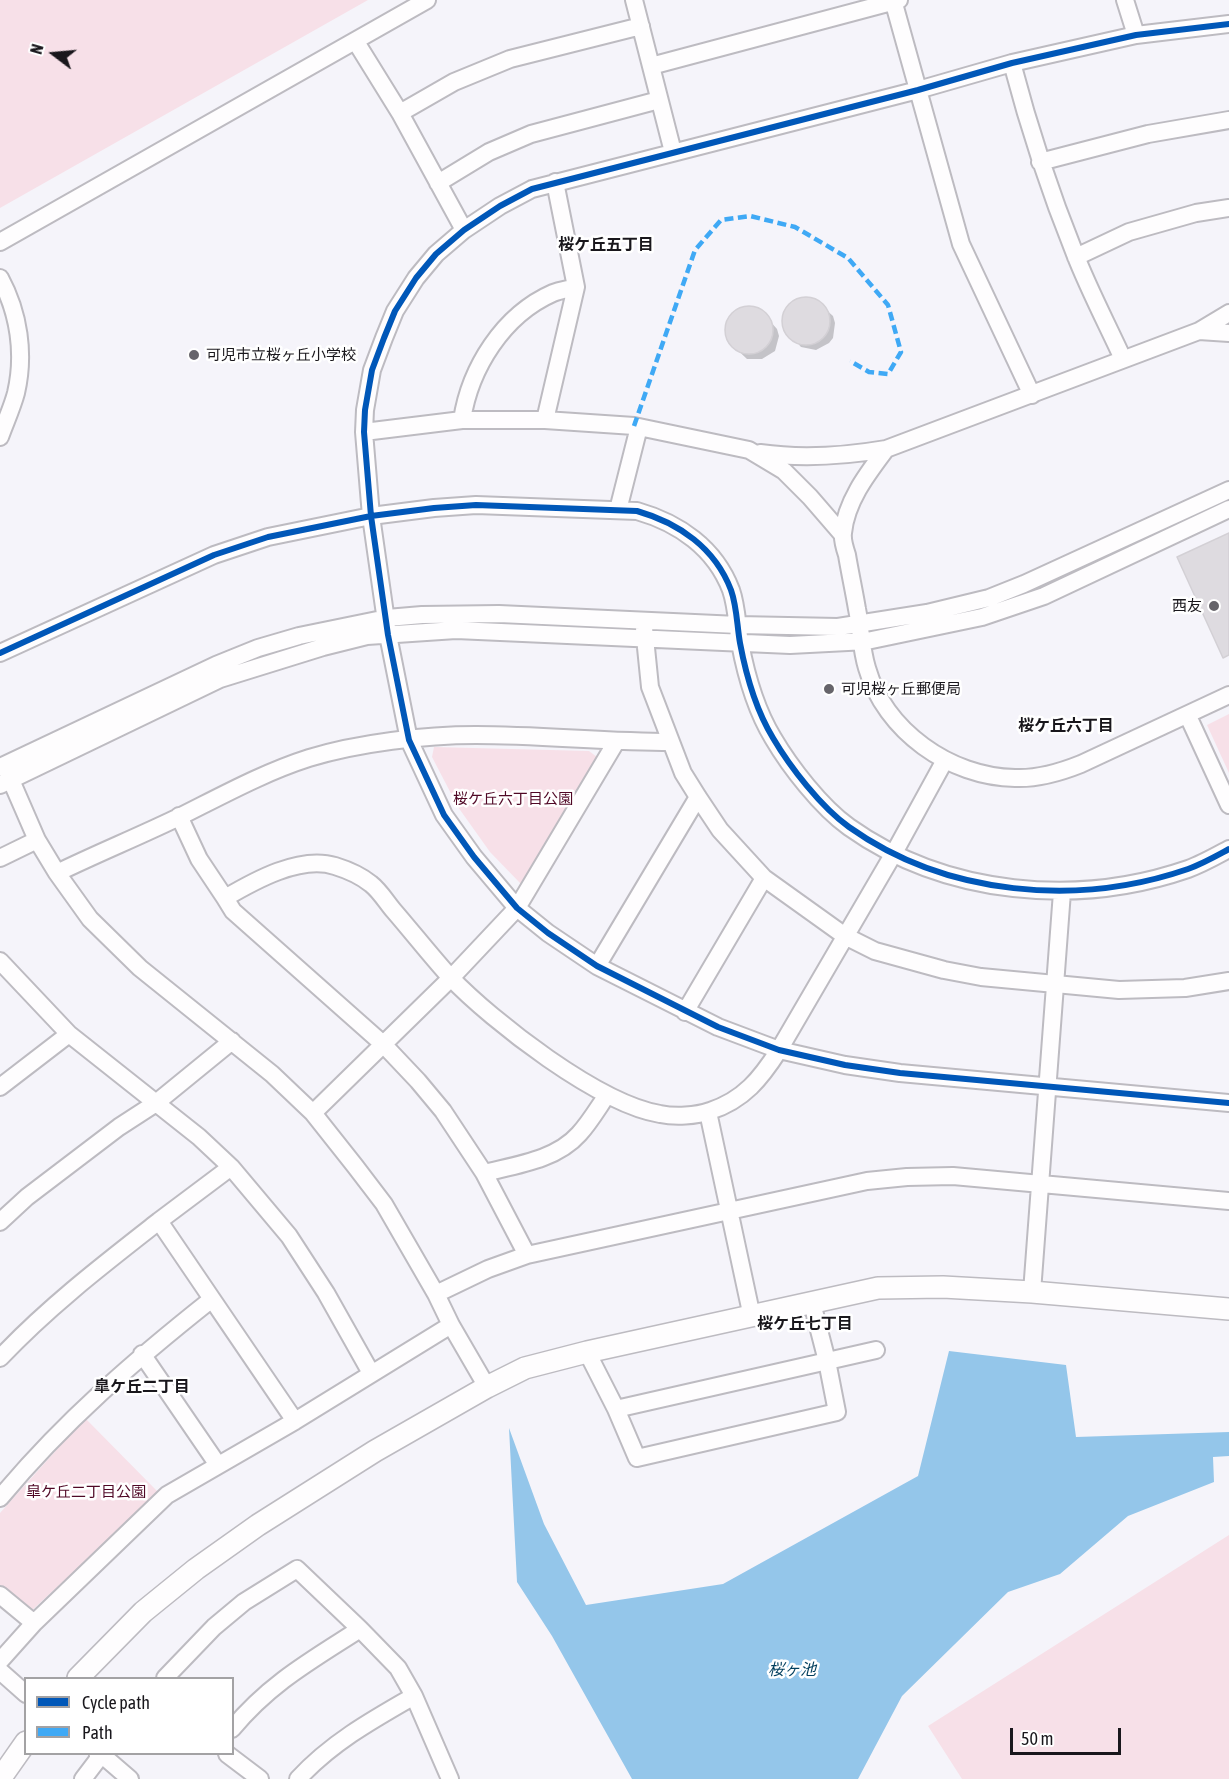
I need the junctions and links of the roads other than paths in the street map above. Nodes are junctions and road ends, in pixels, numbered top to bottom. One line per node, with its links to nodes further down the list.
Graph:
1 (427, 0): 8 (street)
2 (634, 0): 6 (street)
3 (895, 0): 10 (street); 11 (street)
4 (1125, 0): 7 (street)
5 (1229, 24): 7 (street)
6 (641, 26): 10 (street); 13 (street)
7 (1136, 35): 9 (street)
8 (356, 42): 13 (street); 21 (street)
9 (1012, 63): 11 (street); 16 (street)
10 (651, 66): 12 (street)
11 (918, 90): 15 (street); 29 (street)
12 (659, 100): 15 (street); 18 (street)
13 (400, 113): 18 (street)
14 (1229, 120): 16 (street)
15 (673, 152): 17 (street)
16 (1040, 162): 22 (street)
17 (555, 182): 20 (street); 24 (street)
18 (438, 183): 20 (street)
19 (1229, 208): 22 (street)
20 (464, 230): 33 (street)
21 (0, 242)
22 (1076, 257): 28 (street)
23 (0, 278): 34 (street)
24 (576, 287): 30 (street); 31 (street)
25 (1229, 313): 26 (street)
26 (1199, 331): 27 (street); 28 (street)
27 (1229, 333)
28 (1123, 359): 29 (street)
29 (1032, 395): 35 (street)
30 (462, 420): 31 (street); 33 (street)
31 (545, 420): 32 (street)
32 (639, 427): 36 (street); 39 (street)
33 (364, 432): 40 (street)
34 (0, 438)
35 (886, 449): 36 (street); 41 (street)
36 (750, 451): 41 (street)
37 (1229, 490): 43 (street)
38 (1229, 509): 47 (street)
39 (618, 510): 40 (street); 44 (street)
40 (371, 516): 45 (street); 49 (street)
41 (842, 534): 43 (street)
42 (644, 621): 44 (street); 45 (street); 46 (street)
43 (860, 623): 44 (street); 47 (street)
44 (738, 625): 48 (street)
45 (387, 627): 46 (street); 52 (street); 56 (street)
46 (645, 639): 48 (street); 54 (street)
47 (862, 641): 48 (street); 55 (street)
48 (740, 643): 62 (street)
49 (0, 653)
50 (1229, 695): 51 (street)
51 (1188, 716): 55 (street); 58 (street)
52 (409, 740): 53 (street); 59 (street); 68 (street)
53 (616, 742): 54 (street); 68 (street)
54 (671, 742): 57 (street)
55 (945, 760): 62 (street)
56 (3, 771): 60 (street)
57 (698, 797): 65 (street); 71 (street)
58 (1229, 805)
59 (179, 816): 64 (street); 67 (street)
60 (37, 840): 63 (street); 64 (street)
61 (1229, 849): 66 (street)
62 (894, 854): 66 (street); 69 (street)
63 (0, 858)
64 (57, 873): 77 (street)
65 (764, 878): 69 (street); 75 (street)
66 (1062, 892): 74 (street)
67 (225, 898): 72 (street); 78 (street)
68 (517, 908): 71 (street); 72 (street)
69 (845, 936): 74 (street); 79 (street)
70 (0, 962): 76 (street)
71 (597, 966): 75 (street)
72 (451, 978): 78 (street); 82 (street)
73 (1229, 981): 74 (street)
74 (1056, 984): 80 (street)
75 (685, 1012): 79 (street)
76 (69, 1034): 81 (street); 84 (street)
77 (232, 1041): 84 (street); 86 (street)
78 (383, 1044): 86 (street); 88 (street)
79 (780, 1050): 80 (street); 85 (street)
80 (1048, 1086): 83 (street); 89 (street)
81 (0, 1087)
82 (607, 1095): 85 (street); 88 (street)
83 (1229, 1102)
84 (156, 1103): 87 (street); 93 (street)
85 (708, 1112): 91 (street)
86 (313, 1113): 96 (street)
87 (231, 1167): 92 (street); 107 (street)
88 (484, 1173): 94 (street)
89 (1041, 1184): 90 (street); 91 (street); 95 (street)
90 (1229, 1201)
91 (729, 1211): 94 (street); 100 (street)
92 (159, 1221): 97 (street); 105 (street)
93 (0, 1222)
94 (527, 1255): 96 (street)
95 (1032, 1292): 98 (street); 99 (street)
96 (436, 1294): 101 (street)
97 (212, 1299): 104 (street); 110 (street)
98 (812, 1303): 100 (street); 106 (street)
99 (1229, 1309)
100 (752, 1317): 103 (street)
101 (451, 1325): 107 (street); 108 (street)
102 (876, 1350): 106 (street)
103 (587, 1352): 108 (street); 109 (street)
104 (142, 1354): 111 (street); 112 (street)
105 (0, 1358)
106 (827, 1361): 109 (street); 109 (street)
107 (371, 1373): 110 (street)
108 (487, 1387): 118 (street)
109 (616, 1409)
110 (295, 1420): 111 (street)
111 (218, 1466): 114 (street)
112 (0, 1498)
113 (0, 1595): 114 (street)
114 (34, 1623): 116 (street)
115 (360, 1629): 119 (street); 121 (street); 122 (street)
116 (0, 1661)
117 (0, 1671): 120 (street)
118 (79, 1677)
119 (166, 1677)
120 (24, 1692)
121 (414, 1696): 127 (street); 132 (street)
122 (234, 1727)
123 (24, 1745): 128 (street)
124 (100, 1755): 129 (street)
125 (102, 1755): 130 (street)
126 (228, 1755): 131 (street)
127 (448, 1778)
128 (0, 1779)
129 (83, 1779)
130 (130, 1779)
131 (260, 1779)
132 (298, 1779)

